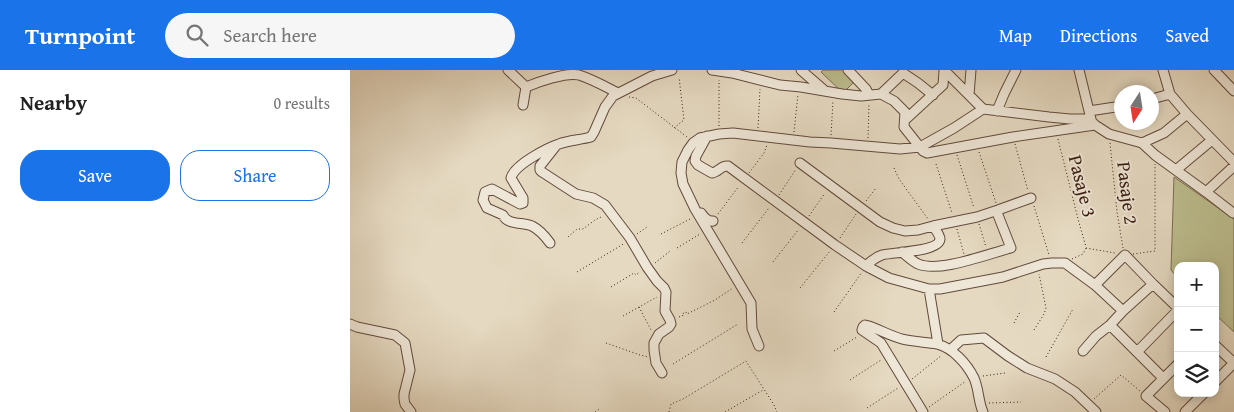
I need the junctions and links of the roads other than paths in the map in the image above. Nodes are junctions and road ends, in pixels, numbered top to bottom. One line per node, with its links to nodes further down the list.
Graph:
1 (508, 70): 13 (street)
2 (672, 70): 16 (street)
3 (801, 70): 15 (street)
4 (944, 70): 20 (street); 21 (street)
5 (971, 70): 21 (street)
6 (1016, 70): 26 (street)
7 (1078, 70): 28 (street)
8 (1163, 70): 18 (street)
9 (1214, 70): 14 (street)
10 (851, 71): 19 (street)
11 (716, 72): 15 (street)
12 (588, 74): 13 (street); 16 (street)
13 (526, 87): 23 (street)
14 (1234, 91)
15 (829, 92): 19 (street)
16 (618, 93): 33 (street)
17 (881, 94): 19 (street); 20 (street); 29 (street)
18 (1170, 94): 22 (street); 27 (street)
19 (869, 95)
20 (933, 95): 29 (street)
21 (969, 95): 24 (street)
22 (1159, 97)
23 (523, 105)
24 (983, 109): 26 (street); 34 (street)
25 (1114, 109): 28 (street)
26 (997, 111): 28 (street)
27 (1187, 114): 31 (street); 32 (street)
28 (1091, 119): 32 (street); 34 (street)
29 (905, 120): 34 (street)
30 (707, 136): 34 (street); 41 (street); 48 (street)
31 (1212, 140): 35 (street); 38 (street)
32 (1142, 143): 38 (street)
33 (556, 145): 46 (street); 65 (street)
34 (920, 147)
35 (1234, 162)
36 (800, 163): 45 (street)
37 (1234, 166): 39 (street)
38 (1176, 170): 39 (street)
39 (1206, 192): 43 (street)
40 (1031, 198): 42 (street)
41 (697, 212): 44 (street); 58 (street)
42 (998, 212): 45 (street); 47 (street)
43 (1233, 213)
44 (713, 221)
45 (933, 226): 47 (street)
46 (550, 243)
47 (902, 252): 48 (street)
48 (866, 266): 51 (street)
49 (1153, 284): 50 (street); 52 (street); 53 (street)
50 (1095, 285): 51 (street); 53 (street)
51 (929, 289): 57 (street)
52 (1176, 307)
53 (1123, 311): 56 (street)
54 (1174, 313): 62 (street)
55 (350, 324): 70 (street)
56 (1110, 325): 61 (street); 62 (street)
57 (938, 344): 60 (street); 71 (street)
58 (759, 346)
59 (1219, 349): 63 (street)
60 (950, 350): 69 (street); 72 (street)
61 (1083, 351)
62 (1138, 351): 66 (street)
63 (1234, 363): 67 (street)
64 (1174, 368): 66 (street)
65 (662, 373)
66 (1163, 378): 73 (street)
67 (1219, 378)
68 (1200, 397): 74 (street)
69 (985, 408)
70 (411, 412)
71 (923, 412)
72 (1096, 412)
73 (1164, 412)
74 (1185, 412)

